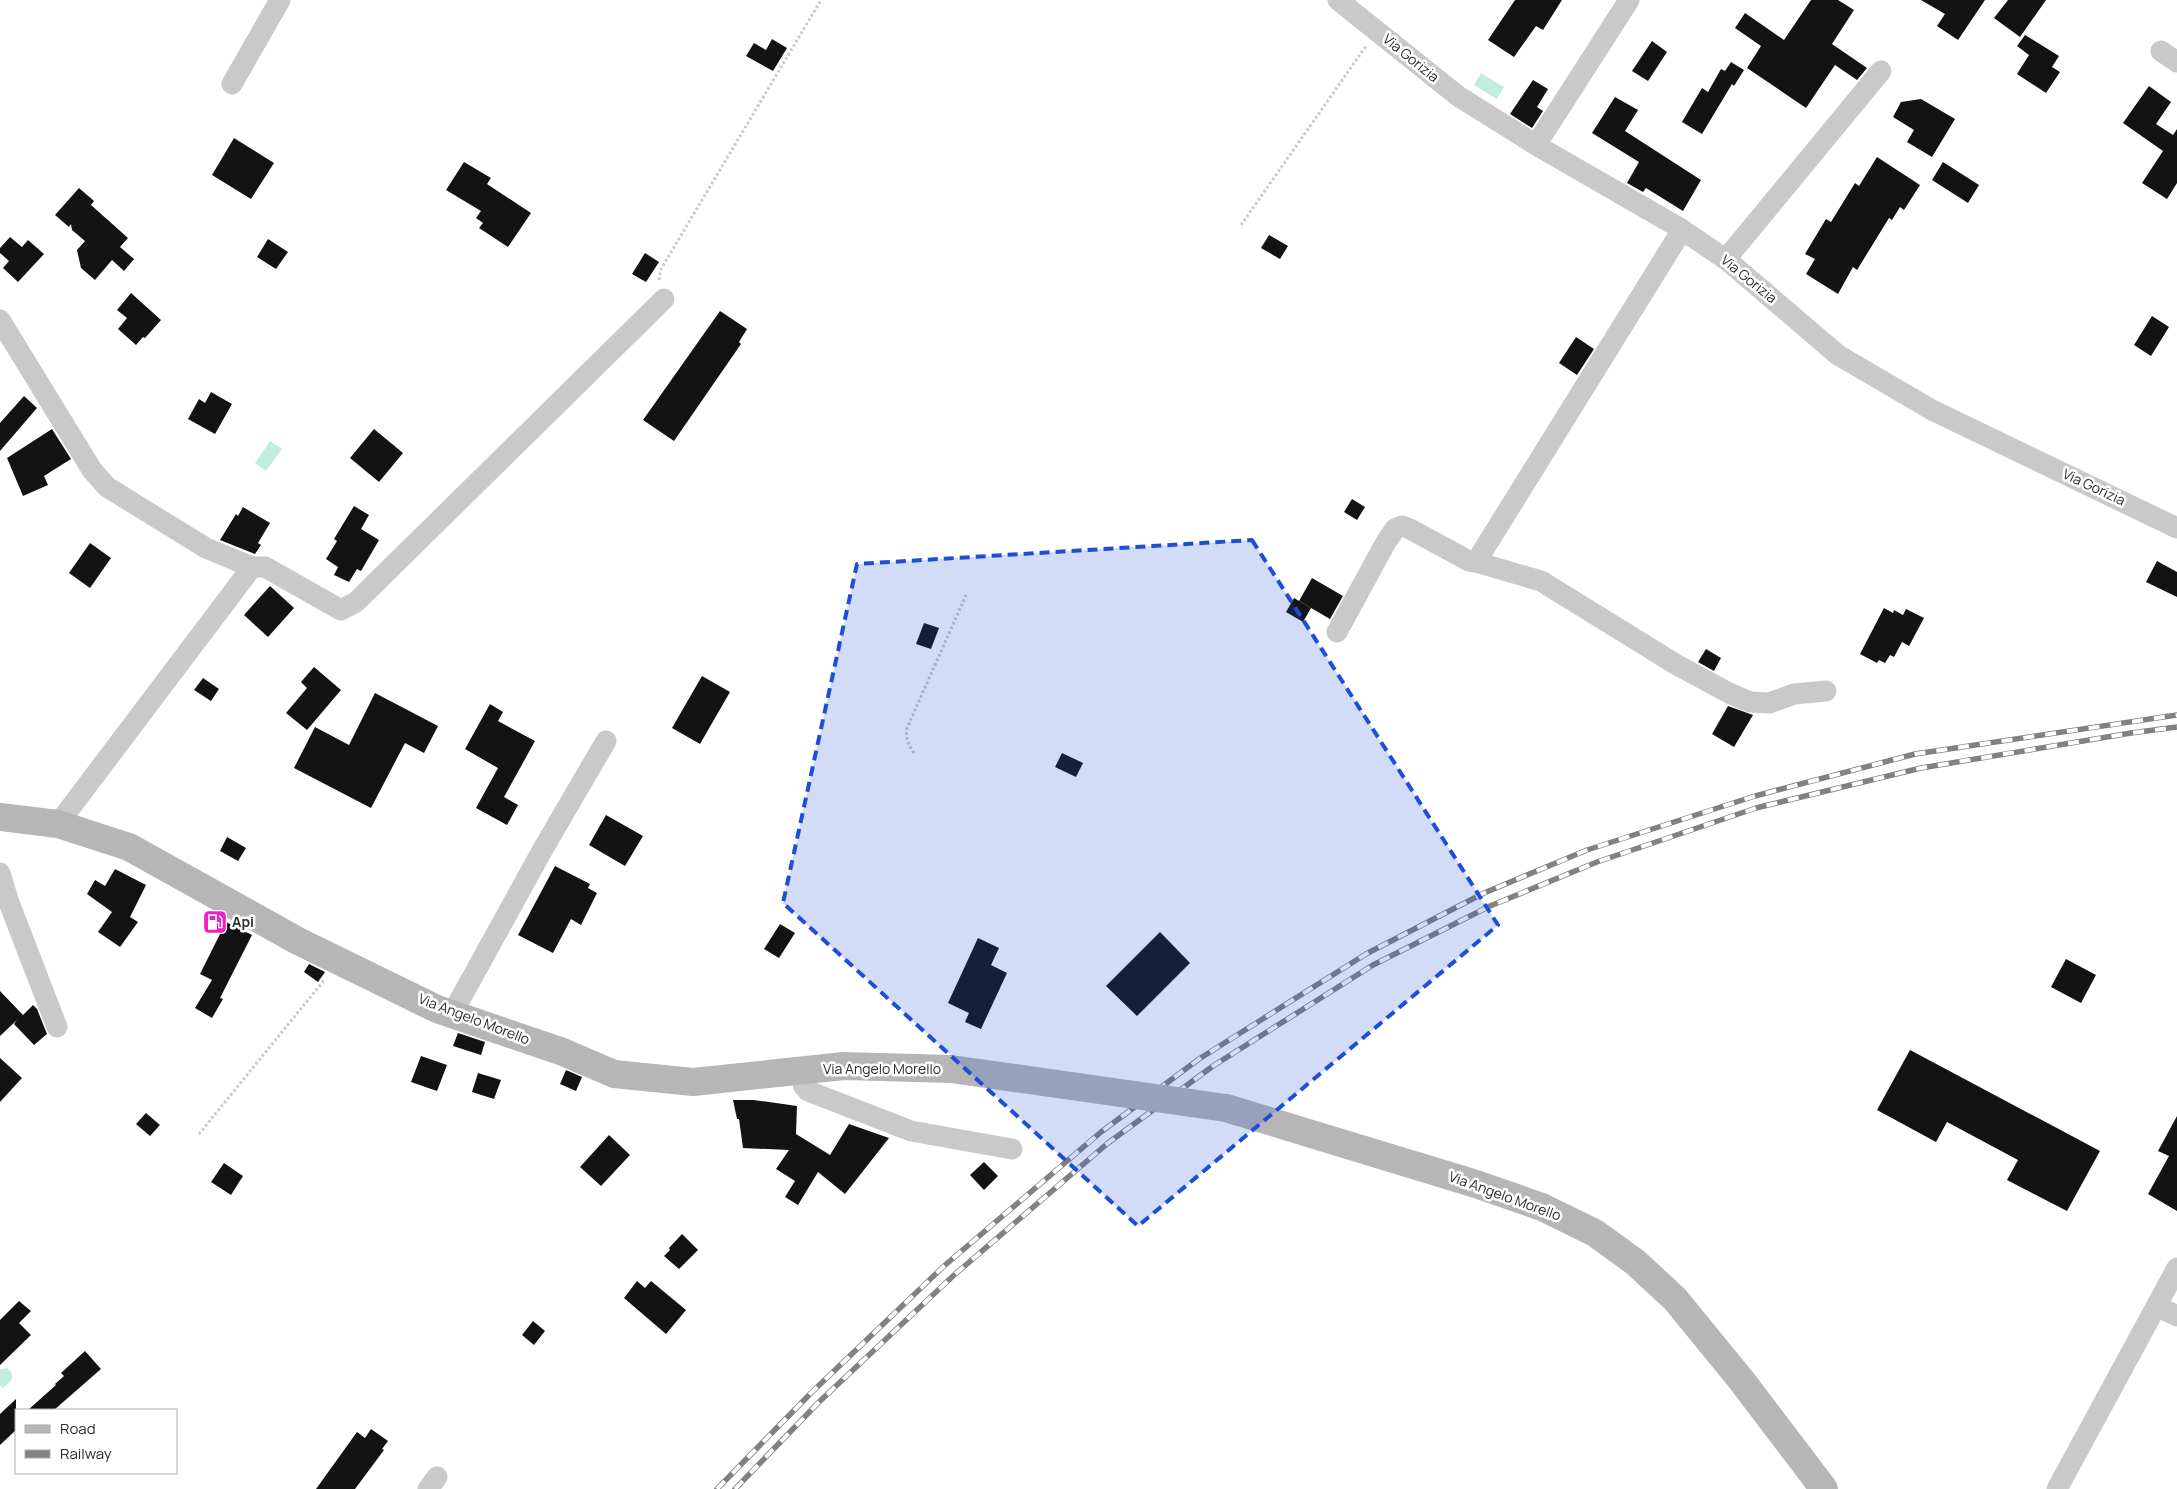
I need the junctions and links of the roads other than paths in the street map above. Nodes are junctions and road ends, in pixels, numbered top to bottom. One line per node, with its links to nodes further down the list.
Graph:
1 (280, 0): 5 (street)
2 (1338, 0): 6 (street, Via Gorizia)
3 (1629, 0): 6 (street)
4 (1881, 71): 8 (street)
5 (232, 84)
6 (1536, 145): 7 (street, Via Gorizia)
7 (1682, 230): 8 (street, Via Gorizia); 12 (street)
8 (1726, 259): 11 (street, Via Gorizia)
9 (664, 299): 13 (street)
10 (0, 320): 13 (street)
11 (2177, 528)
12 (1476, 562): 14 (street); 15 (street)
13 (252, 567): 18 (street)
14 (1337, 632)
15 (1826, 691)
16 (606, 741): 20 (street)
17 (0, 817): 18 (street, Via Angelo Morello)
18 (58, 824): 20 (street, Via Angelo Morello)
19 (0, 873): 21 (street)
20 (452, 1014): 22 (street, Via Angelo Morello)
21 (57, 1027)
22 (805, 1070): 23 (street); 27 (street, Via Angelo Morello, bridge)
23 (1012, 1149)
24 (2177, 1268): 25 (street)
25 (2157, 1306): 26 (street); 28 (street)
26 (2177, 1316)
27 (1824, 1489)
28 (2057, 1489)

